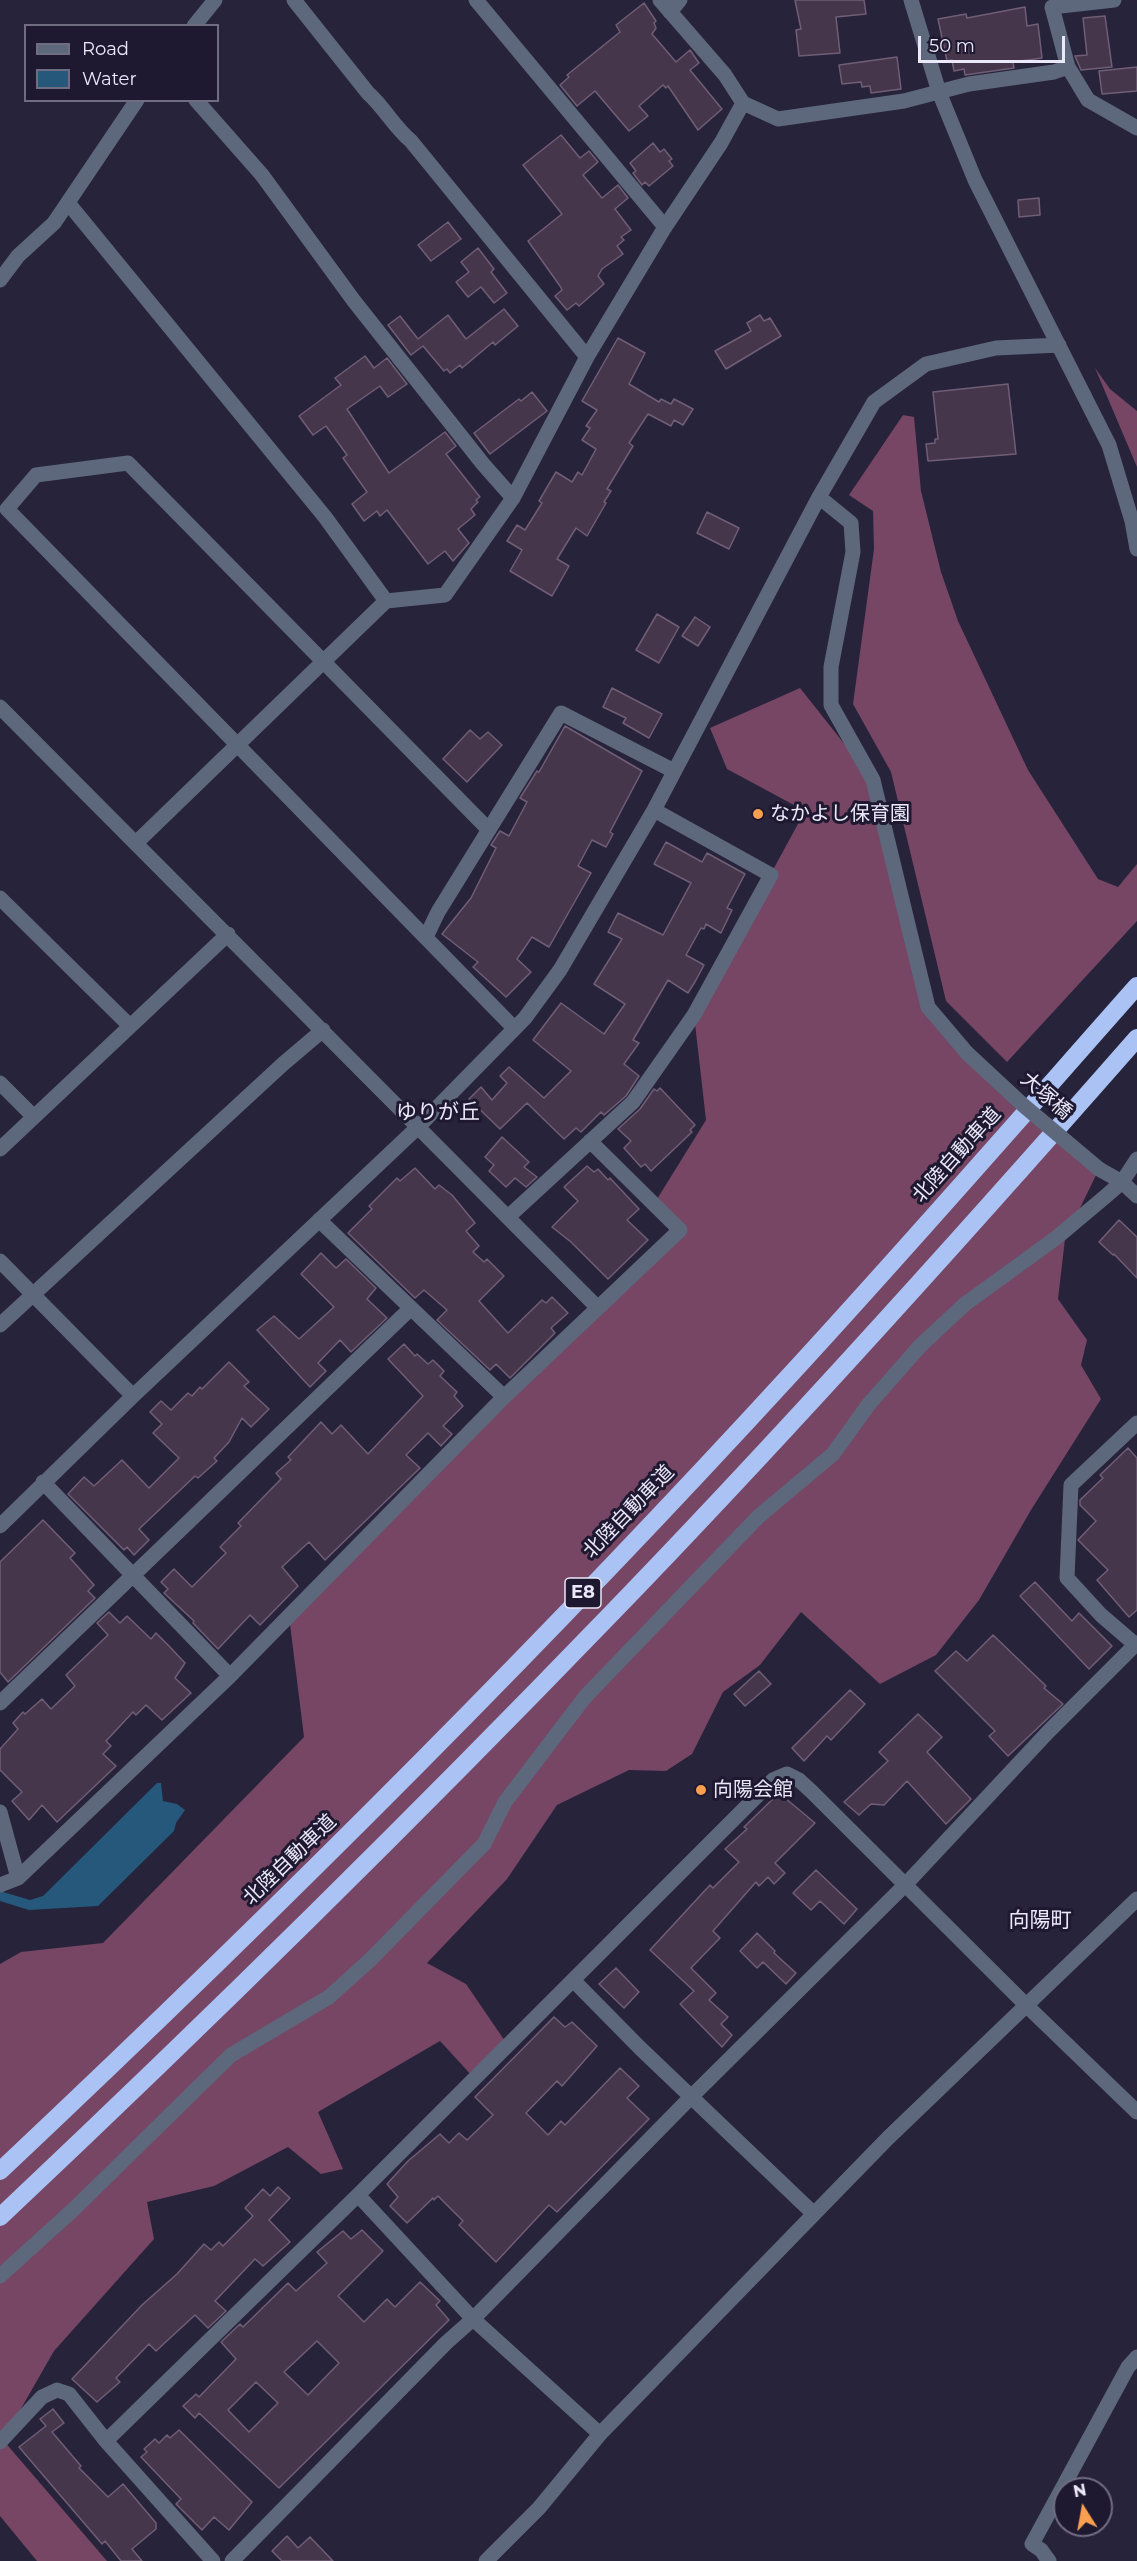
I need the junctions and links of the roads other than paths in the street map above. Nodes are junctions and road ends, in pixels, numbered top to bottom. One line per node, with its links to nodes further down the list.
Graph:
1 (215, 0): 7 (street)
2 (294, 0): 18 (street)
3 (476, 0): 15 (street)
4 (911, 0): 9 (street)
5 (1114, 0): 8 (street)
6 (670, 4): 12 (street)
7 (196, 24)
8 (1068, 67): 9 (street); 13 (street)
9 (939, 92): 12 (street); 17 (street)
10 (136, 102): 14 (street)
11 (198, 102): 20 (street)
12 (743, 103): 15 (street)
13 (1137, 128)
14 (69, 204): 16 (street); 22 (street)
15 (665, 227): 18 (street)
16 (0, 280)
17 (1059, 345): 19 (street); 21 (street)
18 (586, 357): 20 (street)
19 (819, 497): 26 (street); 44 (street, 大塚橋, bridge)
20 (513, 498): 22 (street)
21 (1137, 549)
22 (386, 601): 23 (street)
23 (322, 662): 25 (street); 25 (street); 28 (street)
24 (0, 707): 29 (street)
25 (239, 744): 29 (street); 32 (street)
26 (674, 771): 27 (street); 28 (street)
27 (654, 810): 35 (street); 41 (street)
28 (489, 830): 32 (street)
29 (137, 842): 31 (street)
30 (0, 898): 34 (street)
31 (228, 934): 34 (street); 36 (street)
32 (426, 937): 35 (street)
33 (1137, 986): 71 (highway, 北陸自動車道 / E8)
34 (130, 1026): 39 (street)
35 (514, 1028): 40 (street)
36 (323, 1030): 40 (street); 49 (street)
37 (1137, 1038): 74 (highway, E8)
38 (0, 1083): 39 (street)
39 (34, 1117): 42 (street)
40 (418, 1127): 46 (street); 47 (street)
41 (590, 1142): 46 (street); 50 (street)
42 (0, 1149)
43 (1137, 1159): 44 (street)
44 (1122, 1182): 45 (street, 大塚橋); 75 (street)
45 (1137, 1196)
46 (508, 1217): 50 (street)
47 (319, 1220): 51 (street); 53 (street)
48 (0, 1261): 49 (street)
49 (33, 1294): 52 (street); 53 (street)
50 (598, 1308): 54 (street)
51 (411, 1309): 54 (street); 58 (street)
52 (0, 1325)
53 (133, 1396): 56 (street)
54 (504, 1397): 60 (street)
55 (1137, 1423): 59 (street)
56 (43, 1482): 57 (street); 58 (street)
57 (0, 1526)
58 (133, 1577): 60 (street); 61 (street)
59 (1136, 1645): 64 (street)
60 (230, 1676): 63 (street)
61 (0, 1703)
62 (0, 1812): 63 (street)
63 (18, 1878): 65 (street)
64 (906, 1884): 67 (street); 68 (street); 69 (street)
65 (0, 1885)
66 (1137, 1899): 68 (street)
67 (573, 1980): 69 (street); 72 (street)
68 (1027, 2007): 70 (street); 73 (street)
69 (692, 2096): 73 (street); 76 (street)
70 (1137, 2112)
71 (0, 2171)
72 (358, 2195): 76 (street); 79 (street)
73 (814, 2214): 78 (street)
74 (0, 2217)
75 (0, 2276)
76 (473, 2319): 78 (street); 82 (street)
77 (1137, 2357): 84 (street)
78 (600, 2434): 83 (street)
79 (106, 2441): 80 (street); 81 (street)
80 (0, 2442)
81 (213, 2561)
82 (232, 2561)
83 (486, 2561)
84 (1049, 2561)

